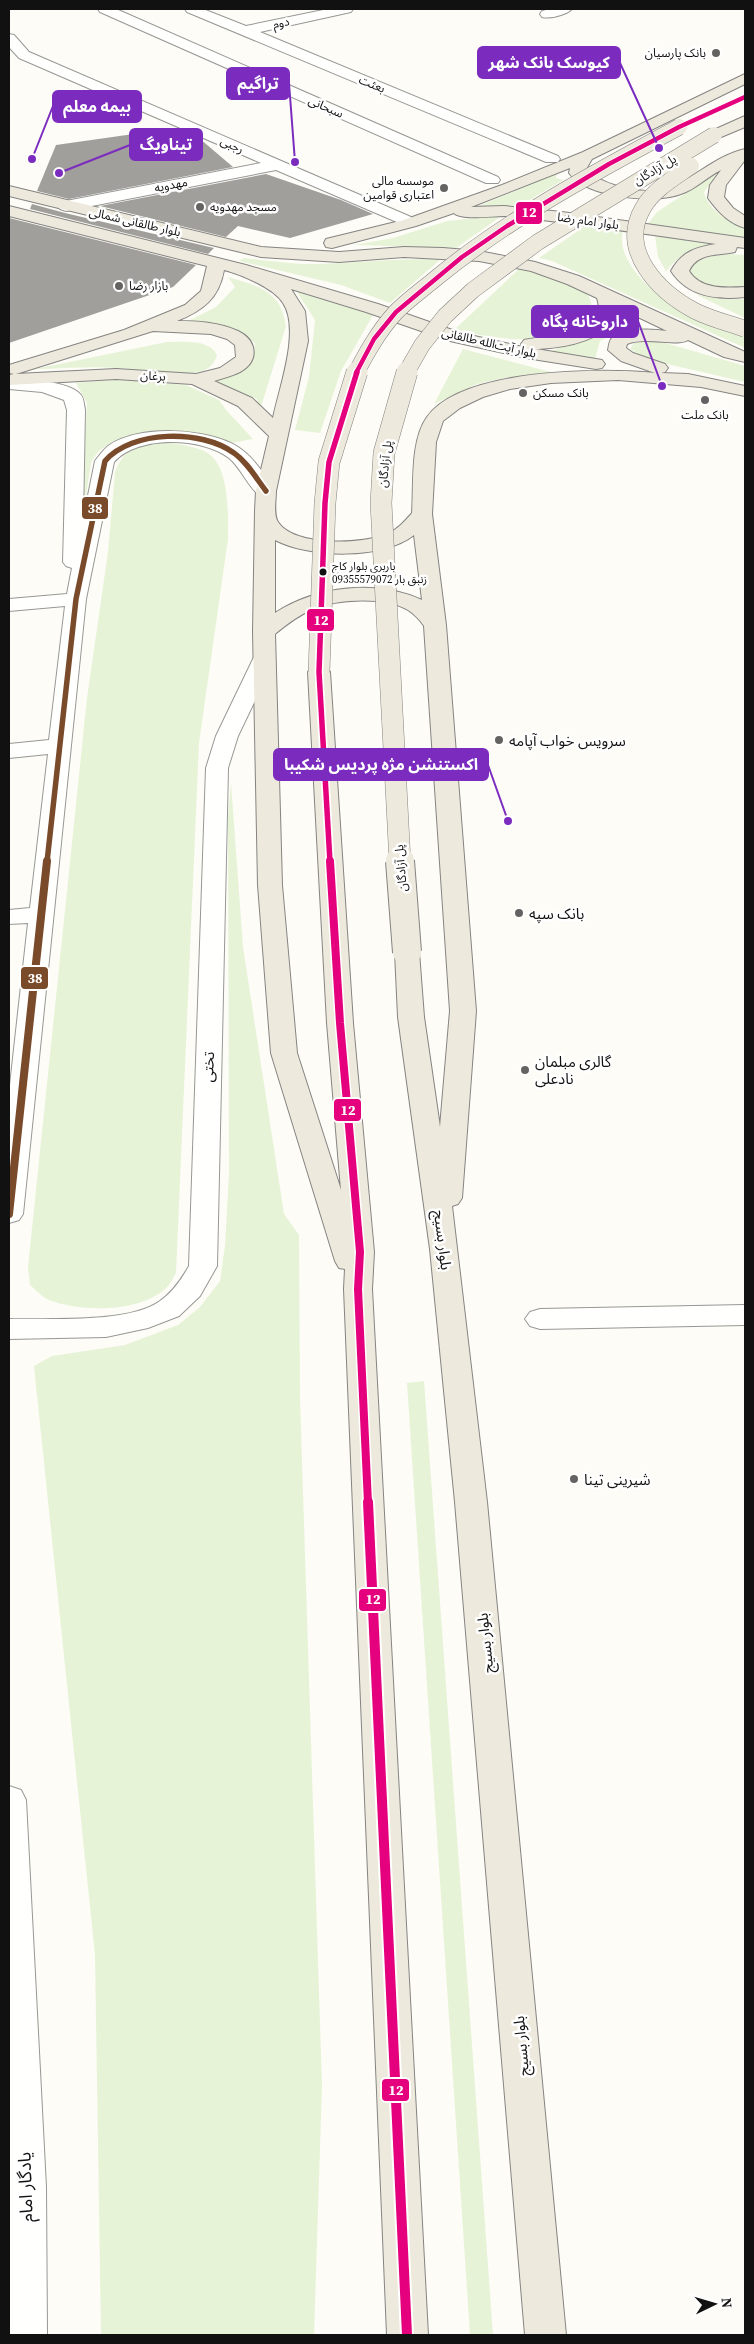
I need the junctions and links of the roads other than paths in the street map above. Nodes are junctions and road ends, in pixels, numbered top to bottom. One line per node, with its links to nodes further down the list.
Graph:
1 (105, 9): 17 (street, سبحانی)
2 (192, 9): 6 (street, بعثت)
3 (346, 9): 6 (street, دوم)
4 (565, 9): 5 (street)
5 (547, 14)
6 (245, 31): 15 (street, بعثت)
7 (9, 38): 8 (street, رجبی)
8 (16, 56): 16 (street, رجبی)
9 (745, 78): 13 (main road)
10 (745, 97): 56 (main road, پل آزادگان, bridge)
11 (745, 121): 12 (main road, پل آزادگان)
12 (714, 135): 32 (main road, bridge); 53 (main road, پل آزادگان, bridge)
13 (589, 155): 14 (main road); 21 (main road)
14 (743, 156): 23 (main road)
15 (552, 159)
16 (276, 165): 19 (street, مهدویه); 22 (street, رجبی)
17 (492, 180)
18 (9, 192): 19 (main road, بلوار طالقانی شمالی)
19 (66, 206): 26 (main road, بلوار طالقانی شمالی)
20 (9, 211): 27 (main road, بلوار طالقانی شمالی)
21 (430, 216): 24 (main road, بلوار امام رضا); 26 (main road)
22 (405, 220)
23 (745, 223)
24 (745, 243)
25 (745, 249): 29 (main road)
26 (261, 252): 30 (main road)
27 (216, 263): 28 (main road, بلوار طالقانی شمالی); 31 (main road)
28 (240, 269): 33 (main road, بلوار آیت‌الله طالقانی); 41 (main road)
29 (745, 292)
30 (606, 295): 33 (main road); 34 (main road)
31 (149, 327): 35 (main road); 36 (main road)
32 (745, 329)
33 (486, 344): 38 (main road, بلوار آیت‌الله طالقانی)
34 (737, 355): 38 (main road)
35 (9, 371)
36 (196, 378): 37 (main road, برغان); 41 (main road, برغان)
37 (9, 380)
38 (705, 382): 40 (main road, بلوار آیت‌الله طالقانی); 43 (main road)
39 (9, 384): 44 (street)
40 (745, 391)
41 (280, 435): 42 (main road)
42 (265, 501): 43 (main road); 44 (street); 47 (main road)
43 (422, 514): 46 (main road)
44 (76, 598): 45 (street); 49 (street)
45 (9, 605)
46 (435, 625): 47 (main road); 55 (main road)
47 (264, 632): 48 (main road)
48 (264, 659): 56 (main road); 59 (street, تختی)
49 (60, 746): 50 (street); 51 (street)
50 (9, 751)
51 (42, 914): 52 (street); 54 (street)
52 (9, 917)
53 (408, 952): 55 (main road, بلوار بسیج)
54 (9, 1214)
55 (444, 1249): 64 (main road, بلوار بسیج)
56 (358, 1290): 63 (main road)
57 (745, 1315): 58 (street)
58 (540, 1319)
59 (9, 1329)
60 (9, 1800): 61 (street, یادگار امام)
61 (17, 2188): 62 (street, یادگار امام)
62 (27, 2335)
63 (407, 2335)
64 (546, 2335)

